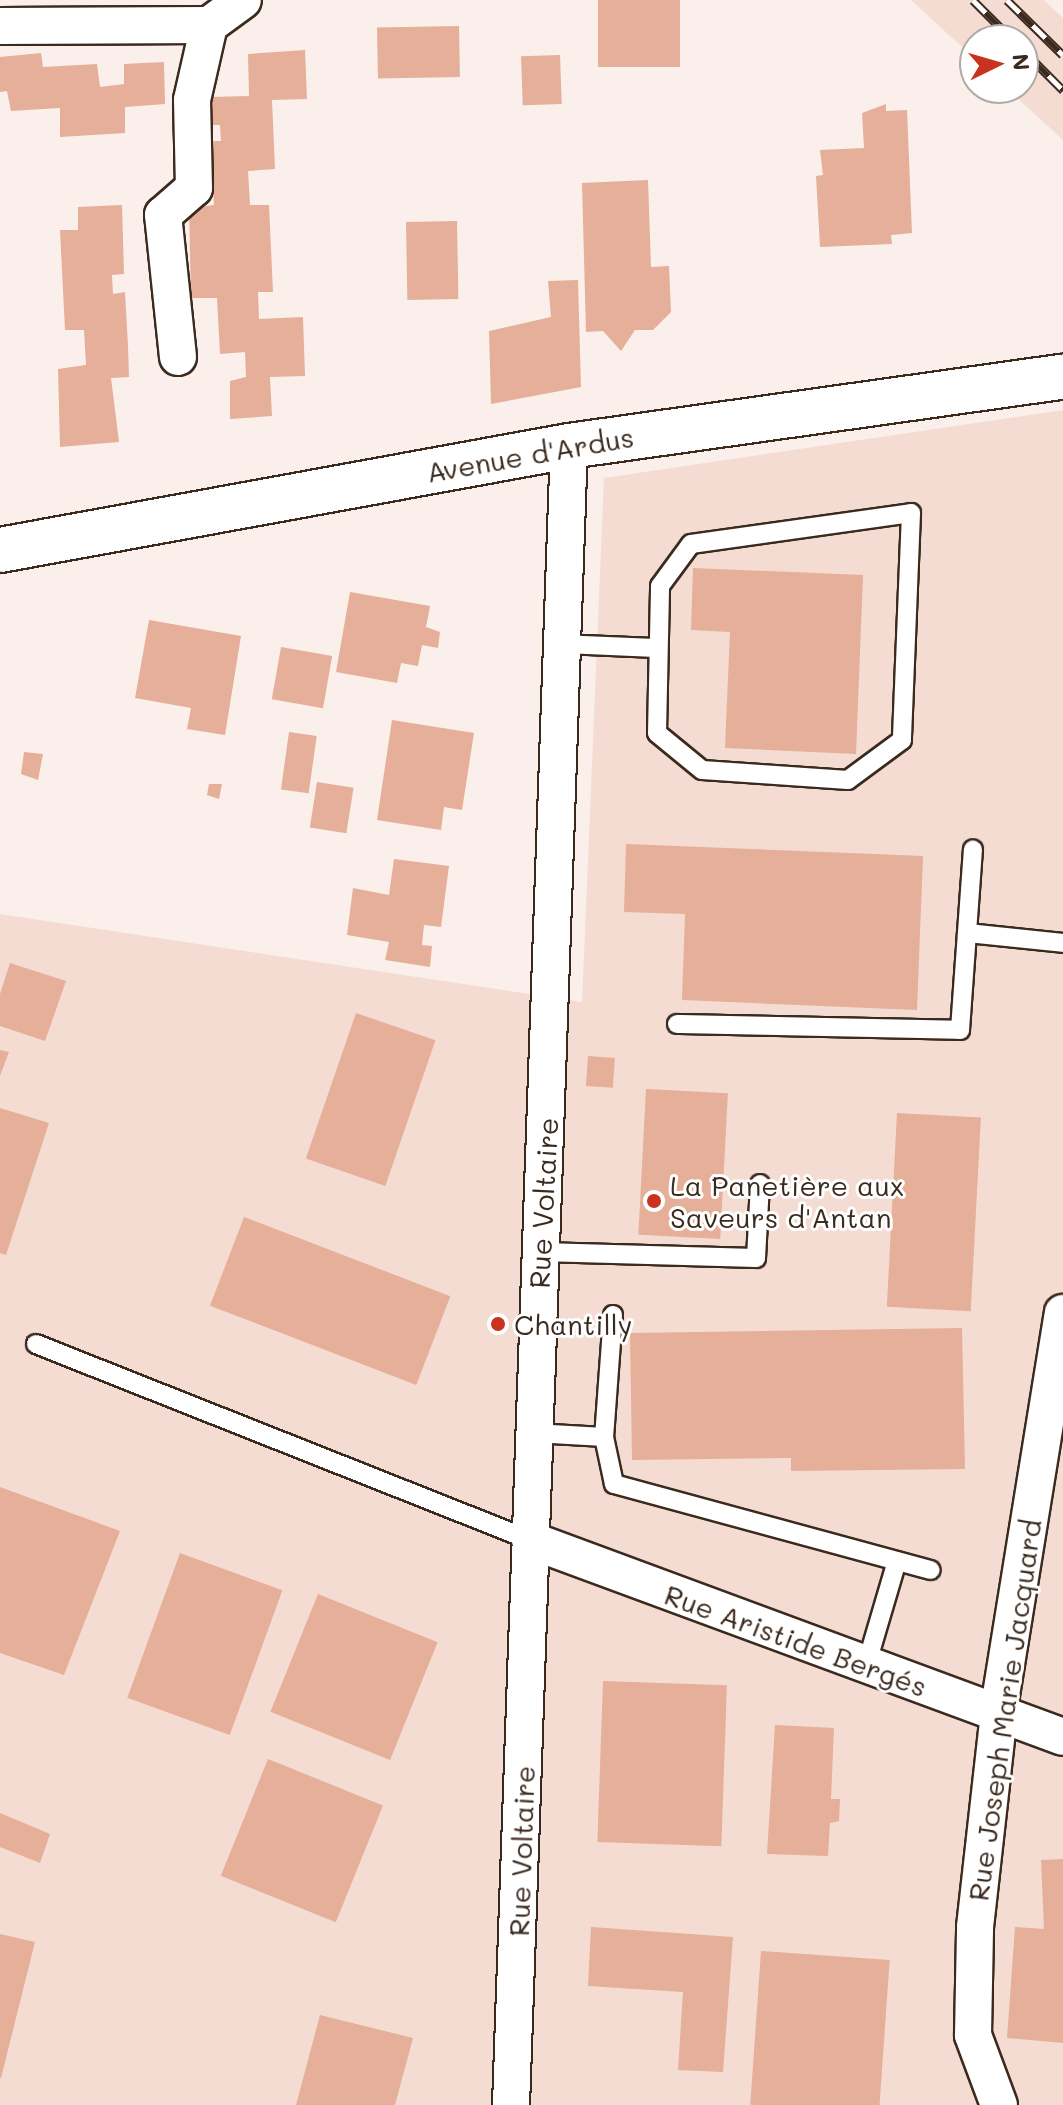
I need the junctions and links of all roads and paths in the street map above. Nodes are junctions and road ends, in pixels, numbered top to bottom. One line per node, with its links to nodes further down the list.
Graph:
1 (243, 0): 2 (street)
2 (209, 25): 3 (street); 4 (street)
3 (0, 26)
4 (178, 357)
5 (1063, 377): 6 (main road, Avenue d'Ardus)
6 (569, 446): 7 (main road, Avenue d'Ardus); 8 (street, Rue Voltaire)
7 (0, 550)
8 (562, 644): 9 (lane); 15 (street, Rue Voltaire)
9 (658, 648): 9 (lane)
10 (973, 849): 11 (lane)
11 (967, 933): 12 (lane); 13 (lane)
12 (1063, 943)
13 (677, 1024)
14 (760, 1184): 15 (lane)
15 (541, 1252): 19 (street, Rue Voltaire)
16 (1063, 1313): 25 (street, Rue Joseph Marie Jacquard)
17 (613, 1315): 20 (lane)
18 (36, 1344): 21 (lane)
19 (534, 1433): 20 (lane); 21 (street, Rue Voltaire)
20 (604, 1437): 22 (lane)
21 (530, 1540): 24 (street, Rue Aristide Bergés); 27 (street, Rue Voltaire)
22 (897, 1561): 23 (lane); 24 (lane)
23 (931, 1570)
24 (866, 1666): 25 (street, Rue Aristide Bergés)
25 (999, 1715): 26 (street, Rue Aristide Bergés); 28 (street, Rue Joseph Marie Jacquard)
26 (1062, 1735)
27 (511, 2105)
28 (999, 2105)

